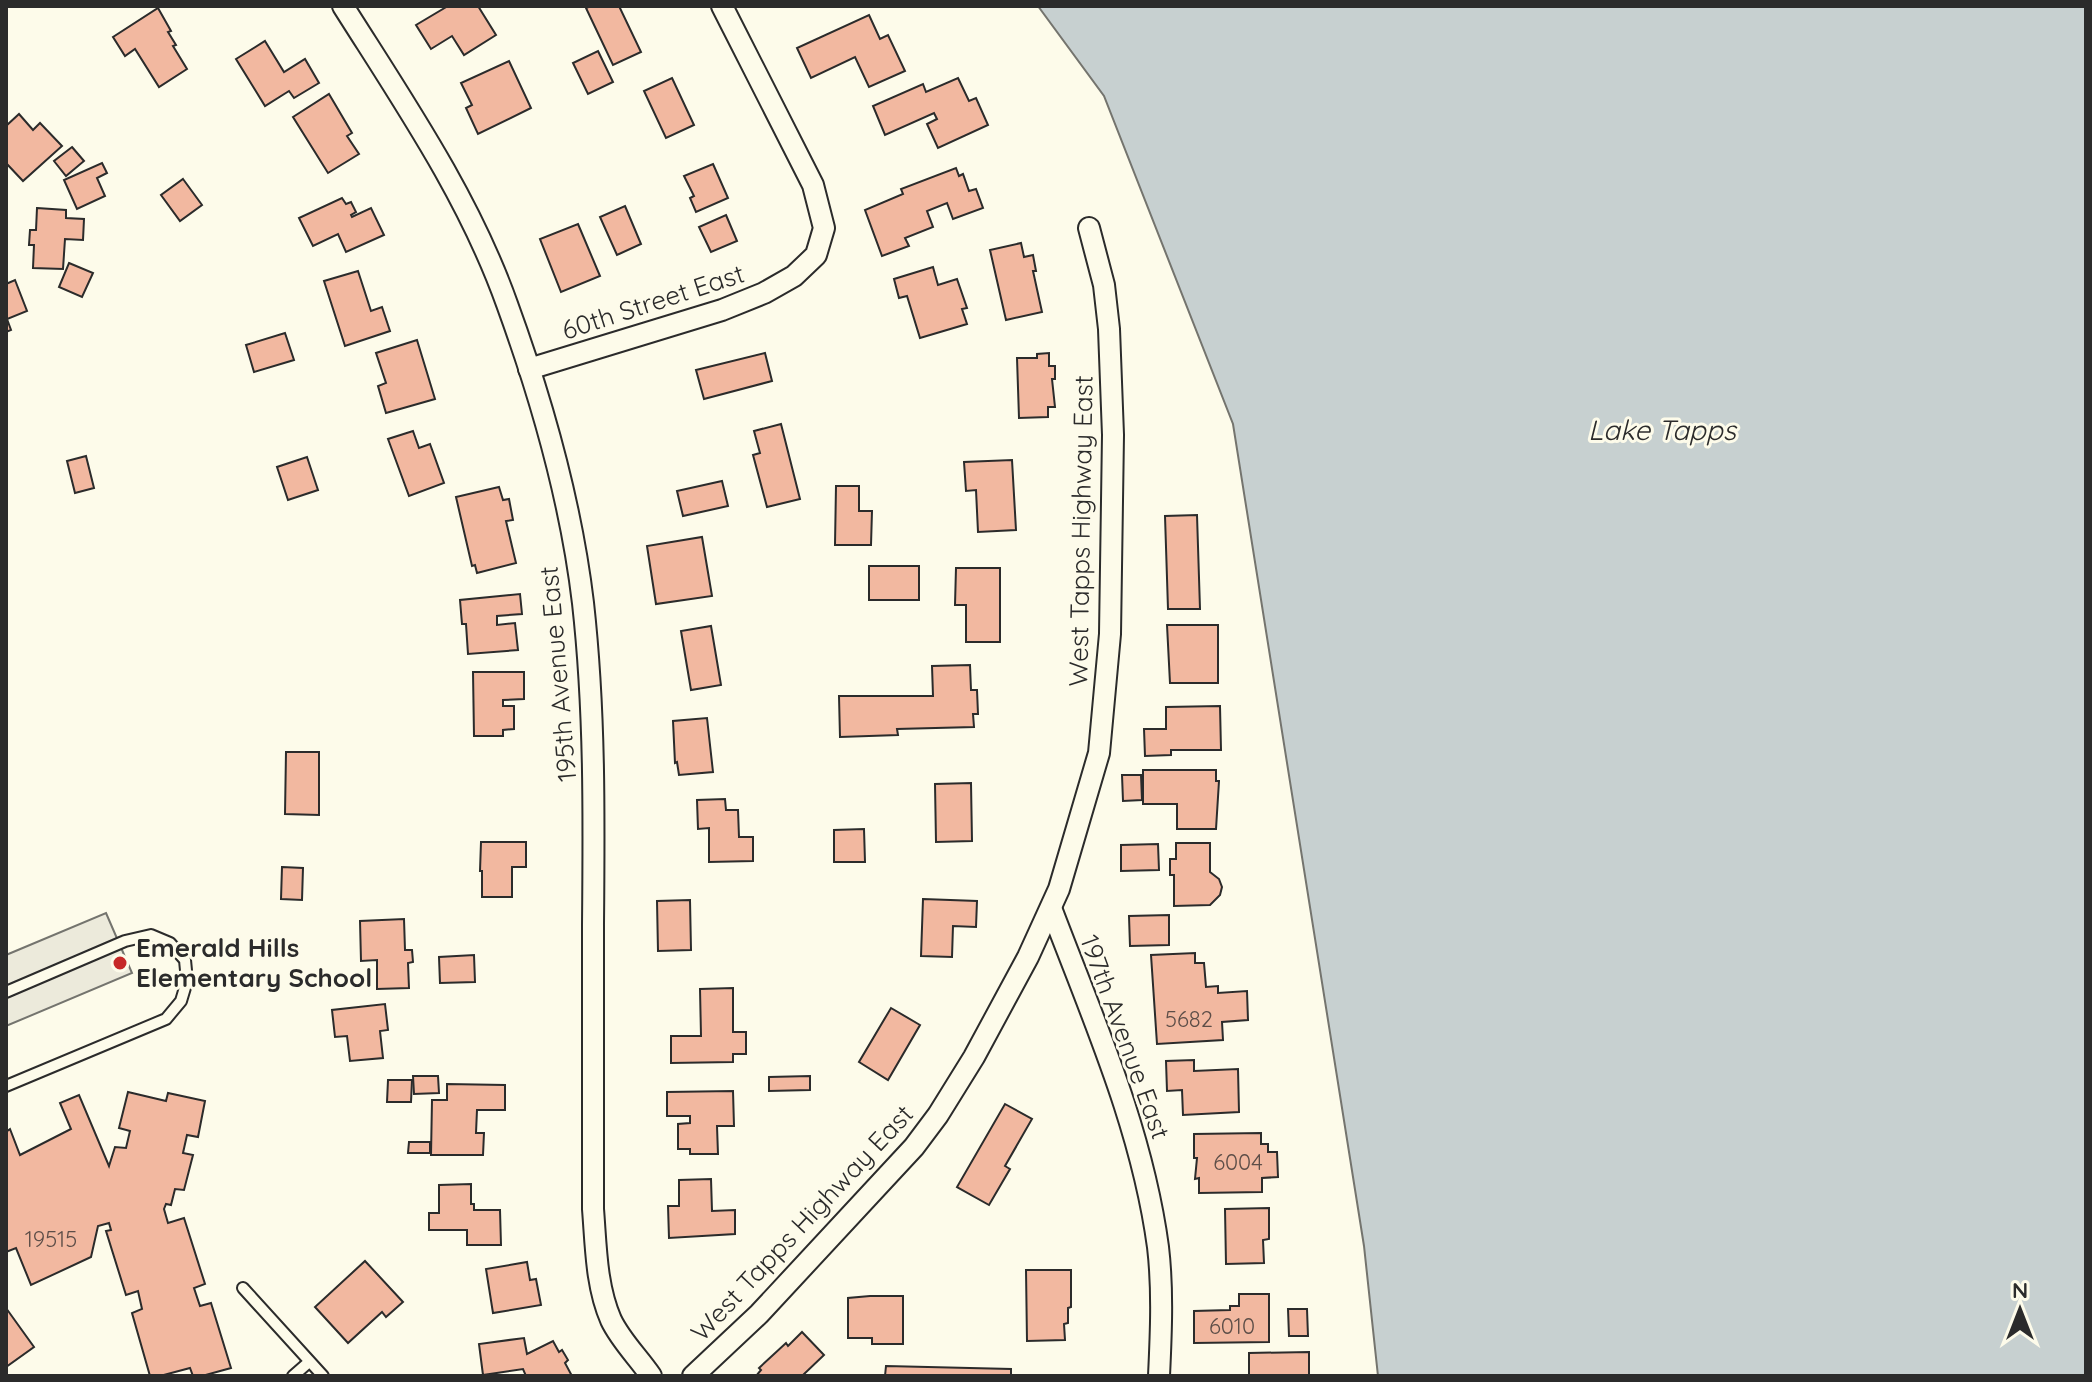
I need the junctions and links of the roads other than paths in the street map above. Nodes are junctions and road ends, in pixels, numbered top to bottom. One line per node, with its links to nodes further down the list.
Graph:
1 (343, 6): 4 (street, 195th Avenue East)
2 (722, 6): 4 (street, 60th Street East)
3 (1089, 228): 5 (street, West Tapps Highway East)
4 (529, 369): 12 (street, 195th Avenue East)
5 (1051, 908): 13 (street, West Tapps Highway East); 14 (street, 197th Avenue East)
6 (6, 992): 7 (lane)
7 (6, 1086)
8 (243, 1288): 9 (lane)
9 (309, 1362): 10 (lane); 11 (lane)
10 (293, 1376)
11 (323, 1376)
12 (651, 1376)
13 (693, 1376)
14 (1159, 1376)

